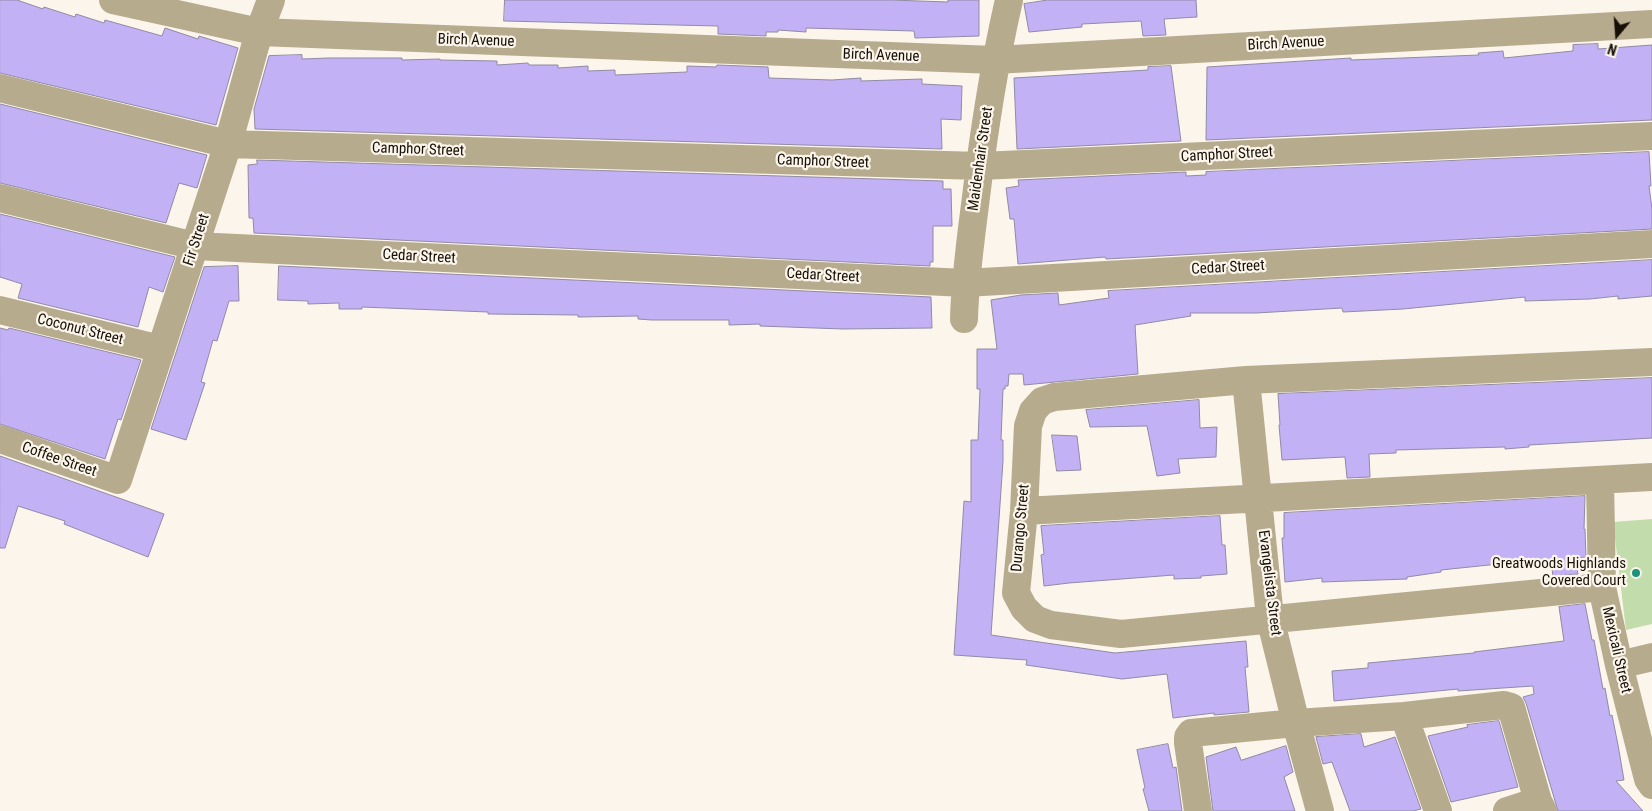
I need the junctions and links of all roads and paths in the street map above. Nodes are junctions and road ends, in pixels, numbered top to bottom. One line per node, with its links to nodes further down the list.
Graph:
1 (113, 0): 5 (street, Birch Avenue)
2 (271, 0): 5 (street, Fir Street)
3 (1009, 0): 6 (street, Maidenhair Street)
4 (1652, 24): 6 (street, Birch Avenue)
5 (259, 32): 6 (street, Birch Avenue); 9 (street, Fir Street)
6 (995, 60): 10 (street, Maidenhair Street)
7 (0, 88): 9 (street, Camphor Street)
8 (1652, 136): 10 (street, Camphor Street)
9 (228, 144): 10 (street, Camphor Street); 13 (street, Fir Street)
10 (980, 166): 14 (street, Maidenhair Street)
11 (0, 198): 13 (street, Cedar Street)
12 (1652, 244): 14 (street, Cedar Street)
13 (195, 246): 14 (street, Cedar Street); 17 (street, Fir Street)
14 (965, 283): 16 (street, Maidenhair Street)
15 (0, 310): 17 (street, Coconut Street)
16 (964, 319)
17 (161, 349): 22 (street, Fir Street)
18 (1652, 362): 19 (street)
19 (1246, 380): 24 (street, Evangelista Street); 25 (street, Durango Street)
20 (0, 439): 22 (street, Coffee Street)
21 (1652, 477): 23 (street)
22 (118, 480)
23 (1600, 481): 24 (street); 26 (street, Mexicali Street)
24 (1259, 499): 25 (street); 27 (street, Evangelista Street)
25 (1024, 511): 27 (street, Durango Street)
26 (1602, 587): 27 (street, Durango Street); 29 (street, Mexicali Street)
27 (1270, 618): 31 (street, Evangelista Street)
28 (1652, 657): 29 (street)
29 (1619, 665): 32 (street, Mexicali Street)
30 (1404, 716): 31 (street); 33 (street); 36 (street)
31 (1296, 723): 34 (street); 35 (street, Evangelista Street)
32 (1651, 781)
33 (1541, 806): 37 (street)
34 (1198, 811)
35 (1320, 811)
36 (1438, 811)
37 (1507, 811)

